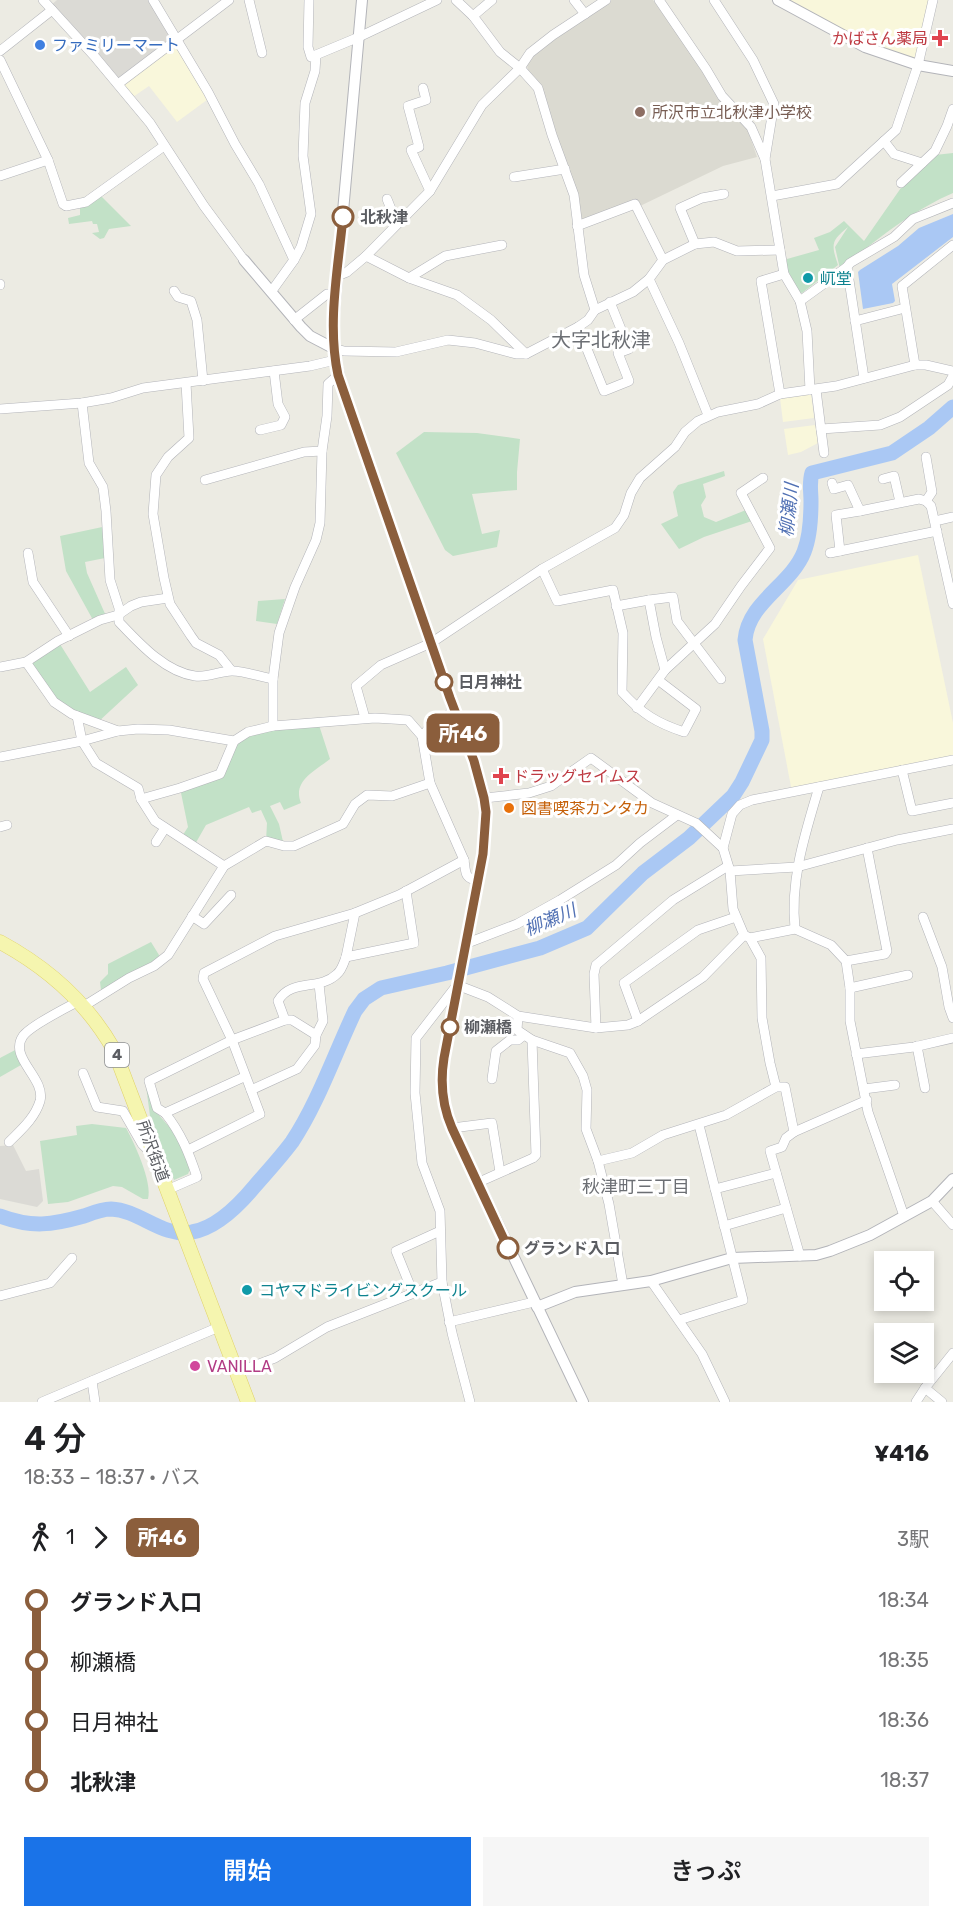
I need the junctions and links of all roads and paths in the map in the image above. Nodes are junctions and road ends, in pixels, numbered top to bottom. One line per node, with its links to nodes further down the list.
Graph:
1 (43, 0): 16 (street)
2 (153, 0): 20 (street)
3 (229, 0): 20 (street)
4 (249, 0): 22 (street)
5 (309, 0): 23 (street)
6 (362, 0): 19 (street)
7 (437, 0): 19 (street)
8 (456, 0): 18 (street)
9 (492, 0): 18 (street)
10 (574, 0): 17 (street)
11 (606, 0): 17 (street)
12 (659, 0): 33 (street)
13 (714, 0): 33 (street)
14 (778, 0): 25 (street)
15 (933, 0): 25 (street)
16 (52, 10): 21 (street); 28 (street)
17 (585, 14): 26 (street)
18 (473, 16): 26 (street)
19 (359, 37): 23 (street); 57 (street)
20 (176, 39): 28 (street); 53 (street)
21 (0, 51)
22 (262, 54)
23 (316, 55): 53 (street)
24 (0, 60): 34 (street)
25 (918, 64): 27 (street); 31 (street)
26 (520, 68): 36 (street); 40 (street)
27 (953, 71)
28 (118, 84): 32 (street)
29 (423, 88): 40 (street)
30 (953, 109): 35 (street)
31 (884, 141): 35 (street); 42 (street)
32 (164, 146): 34 (street); 52 (street)
33 (765, 159): 42 (street)
34 (48, 160): 37 (street)
35 (922, 163): 39 (street)
36 (565, 169): 38 (street); 46 (street)
37 (0, 176)
38 (514, 177)
39 (901, 183)
40 (430, 191): 45 (street)
41 (724, 194): 48 (street)
42 (772, 196): 50 (street)
43 (387, 199): 45 (street)
44 (953, 203): 55 (street)
45 (397, 224): 51 (street)
46 (577, 226): 54 (street); 66 (street)
47 (502, 244): 58 (street)
48 (695, 244): 50 (street); 54 (street)
49 (953, 245): 65 (street)
50 (780, 250): 56 (street)
51 (366, 256): 57 (street); 58 (street)
52 (244, 260): 61 (street)
53 (294, 260): 61 (street)
54 (663, 260): 59 (street)
55 (847, 267): 63 (street); 68 (street)
56 (783, 274): 63 (street); 82 (street)
57 (337, 276): 62 (street)
58 (409, 278): 71 (street)
59 (649, 279): 64 (street); 85 (street)
60 (174, 291): 79 (street)
61 (271, 292): 67 (street)
62 (336, 294): 67 (street); 70 (street)
63 (800, 301): 81 (street)
64 (610, 302): 66 (street); 69 (street)
65 (905, 308): 68 (street); 73 (street)
66 (596, 310): 69 (street)
67 (294, 320): 70 (street)
68 (855, 321): 78 (street)
69 (578, 327): 71 (street)
70 (333, 348): 71 (street); 72 (street)
71 (526, 354)
72 (335, 360): 74 (street); 76 (street)
73 (915, 365): 75 (street); 78 (street)
74 (274, 371): 79 (street); 87 (street)
75 (953, 371)
76 (338, 375): 88 (street); 113 (street)
77 (953, 376): 86 (street)
78 (864, 378): 81 (street)
79 (203, 381): 80 (street)
80 (186, 383): 83 (street); 106 (street)
81 (813, 390): 82 (street); 86 (street)
82 (780, 394): 85 (street)
83 (82, 403): 84 (street); 110 (street)
84 (0, 409)
85 (708, 415): 105 (street)
86 (821, 429): 89 (street)
87 (260, 430)
88 (322, 451): 93 (street); 118 (street)
89 (824, 453)
90 (926, 457): 95 (street)
91 (763, 478): 112 (street)
92 (883, 479): 96 (street)
93 (205, 480)
94 (832, 483): 97 (street)
95 (926, 501): 96 (street); 99 (street)
96 (900, 502): 97 (street)
97 (860, 511): 101 (street)
98 (953, 517): 99 (street)
99 (935, 521): 100 (street)
100 (937, 531): 101 (street); 104 (street)
101 (840, 551): 103 (street)
102 (28, 553): 111 (street)
103 (830, 553)
104 (948, 559): 108 (street)
105 (542, 569): 109 (street); 113 (street)
106 (168, 598): 110 (street); 116 (street)
107 (649, 600): 109 (street); 112 (street); 117 (street)
108 (953, 604)
109 (616, 606): 121 (street)
110 (118, 615): 111 (street); 116 (street)
111 (69, 636): 114 (street)
112 (694, 642): 117 (street); 119 (street)
113 (431, 643): 122 (street); 124 (street)
114 (26, 662): 115 (street); 123 (street)
115 (0, 667)
116 (231, 670): 118 (street)
117 (665, 670): 120 (street)
118 (273, 679): 125 (street)
119 (722, 679)
120 (658, 680): 121 (street); 121 (street)
121 (637, 708)
122 (454, 711): 127 (street); 135 (street)
123 (77, 716): 126 (street); 128 (street)
124 (365, 718): 125 (street); 127 (street)
125 (273, 726): 129 (street)
126 (118, 731): 128 (street); 129 (street)
127 (422, 736): 133 (street)
128 (82, 741): 130 (street); 136 (street)
129 (234, 741): 136 (street)
130 (0, 757)
131 (953, 760): 132 (street)
132 (902, 770): 134 (street); 137 (street)
133 (430, 783): 144 (street); 145 (street)
134 (819, 787): 142 (street); 146 (street)
135 (484, 798): 138 (street); 148 (street)
136 (141, 799): 139 (street)
137 (953, 803)
138 (677, 815): 142 (street); 158 (street)
139 (165, 828): 141 (street); 145 (street)
140 (953, 829): 143 (street)
141 (156, 842)
142 (723, 848): 147 (street)
143 (867, 848): 146 (street); 160 (street)
144 (464, 860): 148 (street); 149 (street)
145 (224, 866): 152 (street)
146 (797, 867): 147 (street); 155 (street)
147 (729, 869): 154 (street); 170 (street)
148 (478, 881): 158 (street)
149 (406, 891): 151 (street); 159 (street)
150 (231, 895): 152 (street)
151 (355, 913): 159 (street); 174 (street)
152 (192, 916): 165 (street)
153 (923, 917): 167 (street)
154 (736, 918): 156 (street); 169 (street)
155 (795, 929): 156 (street); 160 (street)
156 (747, 936): 169 (street); 181 (street)
157 (0, 942): 165 (main road, 所沢街道 / 4)
158 (465, 946): 163 (street)
159 (346, 957): 162 (street)
160 (846, 961): 164 (street)
161 (908, 975): 164 (street)
162 (319, 984): 168 (street); 171 (street)
163 (458, 984): 166 (street); 188 (street); 205 (street)
164 (850, 988): 176 (street)
165 (82, 1004): 190 (street); 192 (main road, 所沢街道 / 4)
166 (518, 1016): 170 (street); 172 (street)
167 (953, 1018)
168 (285, 1020): 171 (street); 174 (street)
169 (638, 1021): 170 (street)
170 (596, 1028)
171 (316, 1035): 184 (street)
172 (528, 1037): 179 (street); 193 (street); 194 (street)
173 (953, 1038): 175 (street)
174 (232, 1040): 178 (street); 186 (street)
175 (917, 1046): 176 (street); 182 (street)
176 (856, 1054): 183 (street)
177 (83, 1072): 192 (street)
178 (244, 1077): 184 (street); 186 (street)
179 (492, 1079)
180 (895, 1084): 183 (street)
181 (776, 1087): 187 (street); 189 (street)
182 (925, 1088)
183 (864, 1089): 185 (street)
184 (251, 1090): 191 (street)
185 (867, 1100): 189 (street); 202 (street)
186 (165, 1113): 191 (street)
187 (699, 1125): 193 (street); 198 (street)
188 (452, 1128): 194 (street); 197 (street)
189 (794, 1132): 195 (street)
190 (9, 1142)
191 (188, 1150): 199 (street)
192 (155, 1156): 199 (main road, 所沢街道 / 4)
193 (598, 1161): 211 (street)
194 (500, 1172): 197 (street)
195 (776, 1173): 198 (street); 201 (street)
196 (952, 1182): 200 (street)
197 (477, 1183): 214 (street)
198 (715, 1189): 203 (street)
199 (167, 1190): 217 (main road, 所沢街道 / 4)
200 (932, 1201): 202 (street); 204 (street)
201 (786, 1208): 203 (street); 206 (street)
202 (904, 1216): 206 (street)
203 (724, 1226): 208 (street)
204 (953, 1226)
205 (440, 1232): 210 (street); 212 (street)
206 (800, 1256): 208 (street)
207 (72, 1258): 213 (street)
208 (732, 1258): 209 (street); 215 (street)
209 (651, 1281): 211 (street); 215 (street)
210 (442, 1282): 212 (street); 216 (street)
211 (623, 1285): 214 (street)
212 (413, 1293): 219 (street)
213 (0, 1296)
214 (536, 1305): 216 (street); 226 (street)
215 (679, 1320): 227 (street)
216 (449, 1322): 225 (street)
217 (219, 1327): 219 (main road, 所沢街道 / 4); 220 (street)
218 (952, 1357): 221 (street)
219 (237, 1372): 224 (main road, 所沢街道 / 4)
220 (92, 1381): 222 (street); 223 (street)
221 (925, 1388): 228 (street); 229 (street)
222 (42, 1402)
223 (95, 1402)
224 (248, 1402)
225 (470, 1402)
226 (583, 1402)
227 (725, 1402)
228 (916, 1402)
229 (942, 1402)

